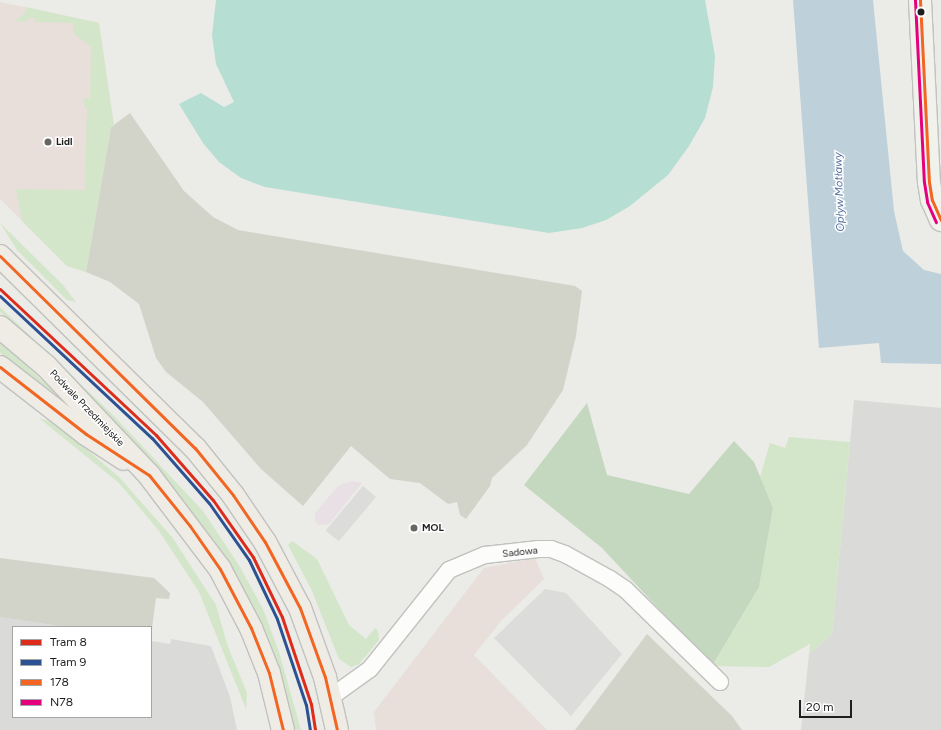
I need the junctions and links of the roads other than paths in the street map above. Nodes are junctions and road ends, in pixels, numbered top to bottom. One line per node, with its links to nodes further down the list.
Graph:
1 (920, 0): 2 (street)
2 (941, 220)
3 (0, 256): 8 (main road)
4 (0, 327): 6 (main road, Podwale Przedmiejskie)
5 (0, 367): 6 (main road)
6 (149, 475): 9 (main road, Podwale Przedmiejskie)
7 (720, 682): 8 (street, Sadowa)
8 (331, 697): 10 (main road)
9 (283, 730)
10 (337, 730)

